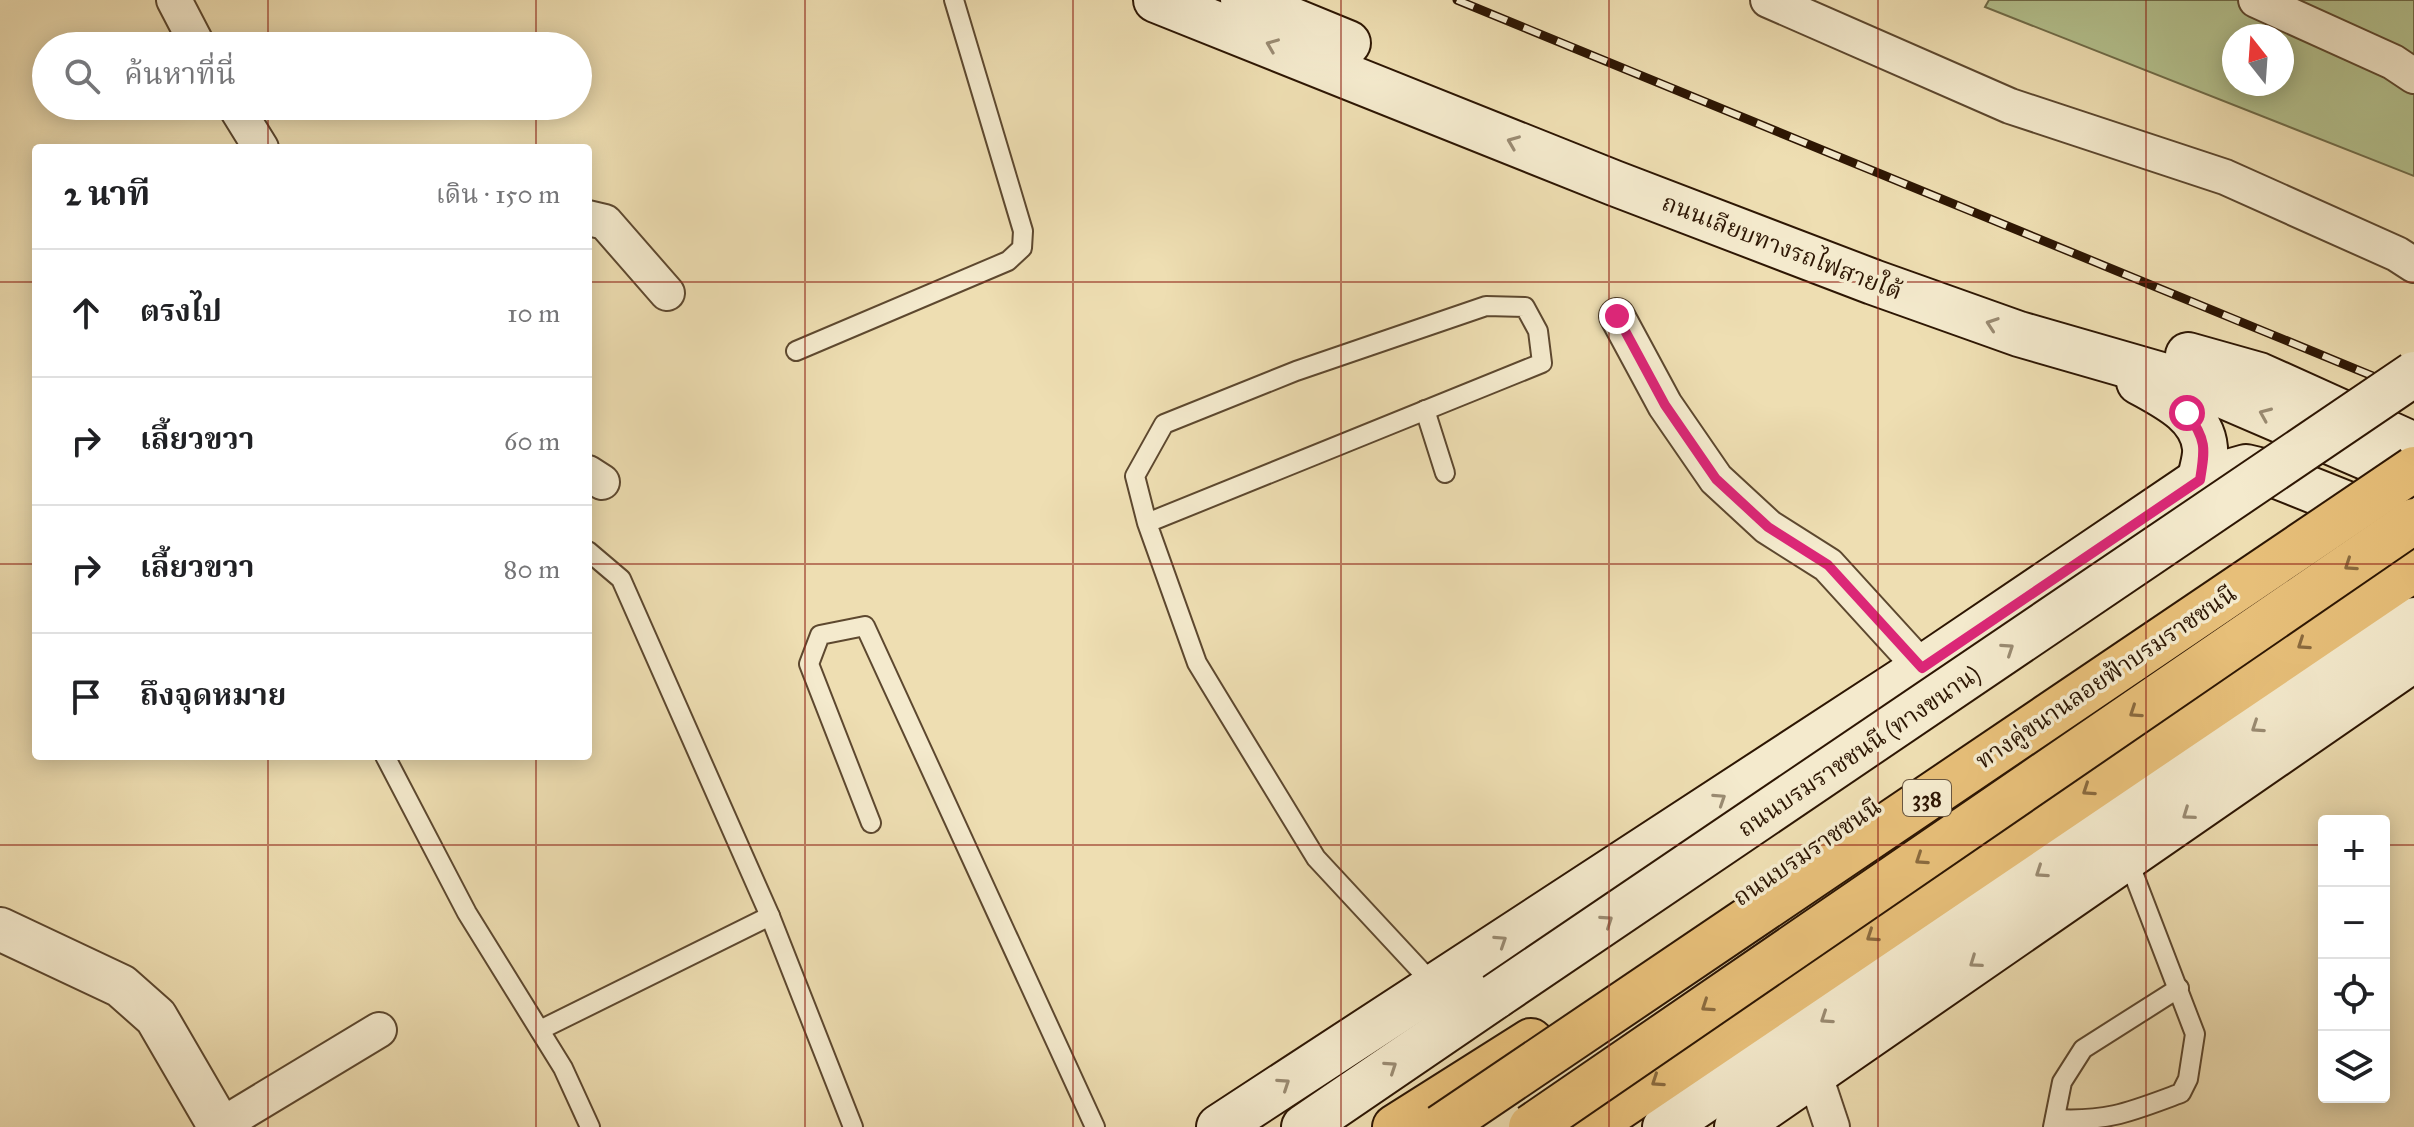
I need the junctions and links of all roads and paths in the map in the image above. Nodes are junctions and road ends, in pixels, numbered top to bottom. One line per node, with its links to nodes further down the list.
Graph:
1 (174, 0): 7 (street)
2 (954, 0): 15 (lane)
3 (1156, 0): 16 (main road, ถนนเลียบทางรถไฟสายใต้, one-way to 3)
4 (1243, 0): 20 (main road, ถนนเลียบทางรถไฟสายใต้)
5 (1768, 0): 12 (street)
6 (2256, 0): 8 (street)
7 (191, 32)
8 (2414, 76)
9 (244, 120): 10 (street)
10 (259, 144)
11 (592, 219): 13 (street)
12 (2414, 265)
13 (667, 293)
14 (1617, 316): 32 (street)
15 (796, 351)
16 (2108, 360): 23 (main road, ถนนเลียบทางรถไฟสายใต้, one-way to 16); 24 (main road)
17 (2414, 374): 50 (main road, ถนนบรมราชชนนี (ทางขนาน), one-way to 17, bridge)
18 (1425, 410): 22 (lane); 26 (lane); 26 (lane)
19 (2414, 435): 51 (main road, ถนนบรมราชชนนี / 338)
20 (2414, 445)
21 (2414, 469): 52 (main road, ทางคู่ขนานลอยฟ้าบรมราชชนนี / 338, bridge)
22 (1445, 473)
23 (2414, 478)
24 (2200, 480): 27 (main road); 32 (main road)
25 (2414, 521): 53 (main road, ทางคู่ขนานลอยฟ้าบรมราชชนนี / 338, one-way to 53, bridge)
26 (1147, 523): 38 (lane)
27 (2414, 531)
28 (592, 554): 36 (lane)
29 (2414, 569): 44 (main road, one-way to 44)
30 (2414, 620): 54 (main road, one-way to 54)
31 (2414, 659): 35 (main road, one-way to 35)
32 (1922, 668): 38 (main road, one-way to 32)
33 (387, 760): 41 (lane)
34 (871, 823): 48 (lane)
35 (2127, 857): 39 (lane); 42 (main road, one-way to 42)
36 (770, 916): 41 (lane); 47 (lane)
37 (0, 929): 45 (street)
38 (1434, 985): 49 (main road, one-way to 38)
39 (2179, 988): 43 (lane); 43 (lane)
40 (379, 1030): 45 (street)
41 (540, 1030): 46 (lane)
42 (1814, 1073): 55 (main road); 56 (street)
43 (2054, 1123)
44 (1594, 1124)
45 (220, 1127)
46 (590, 1127)
47 (853, 1127)
48 (1095, 1127)
49 (1219, 1127)
50 (1304, 1127)
51 (1395, 1127)
52 (1441, 1127)
53 (1531, 1127)
54 (1665, 1127)
55 (1737, 1127)
56 (1832, 1127)

